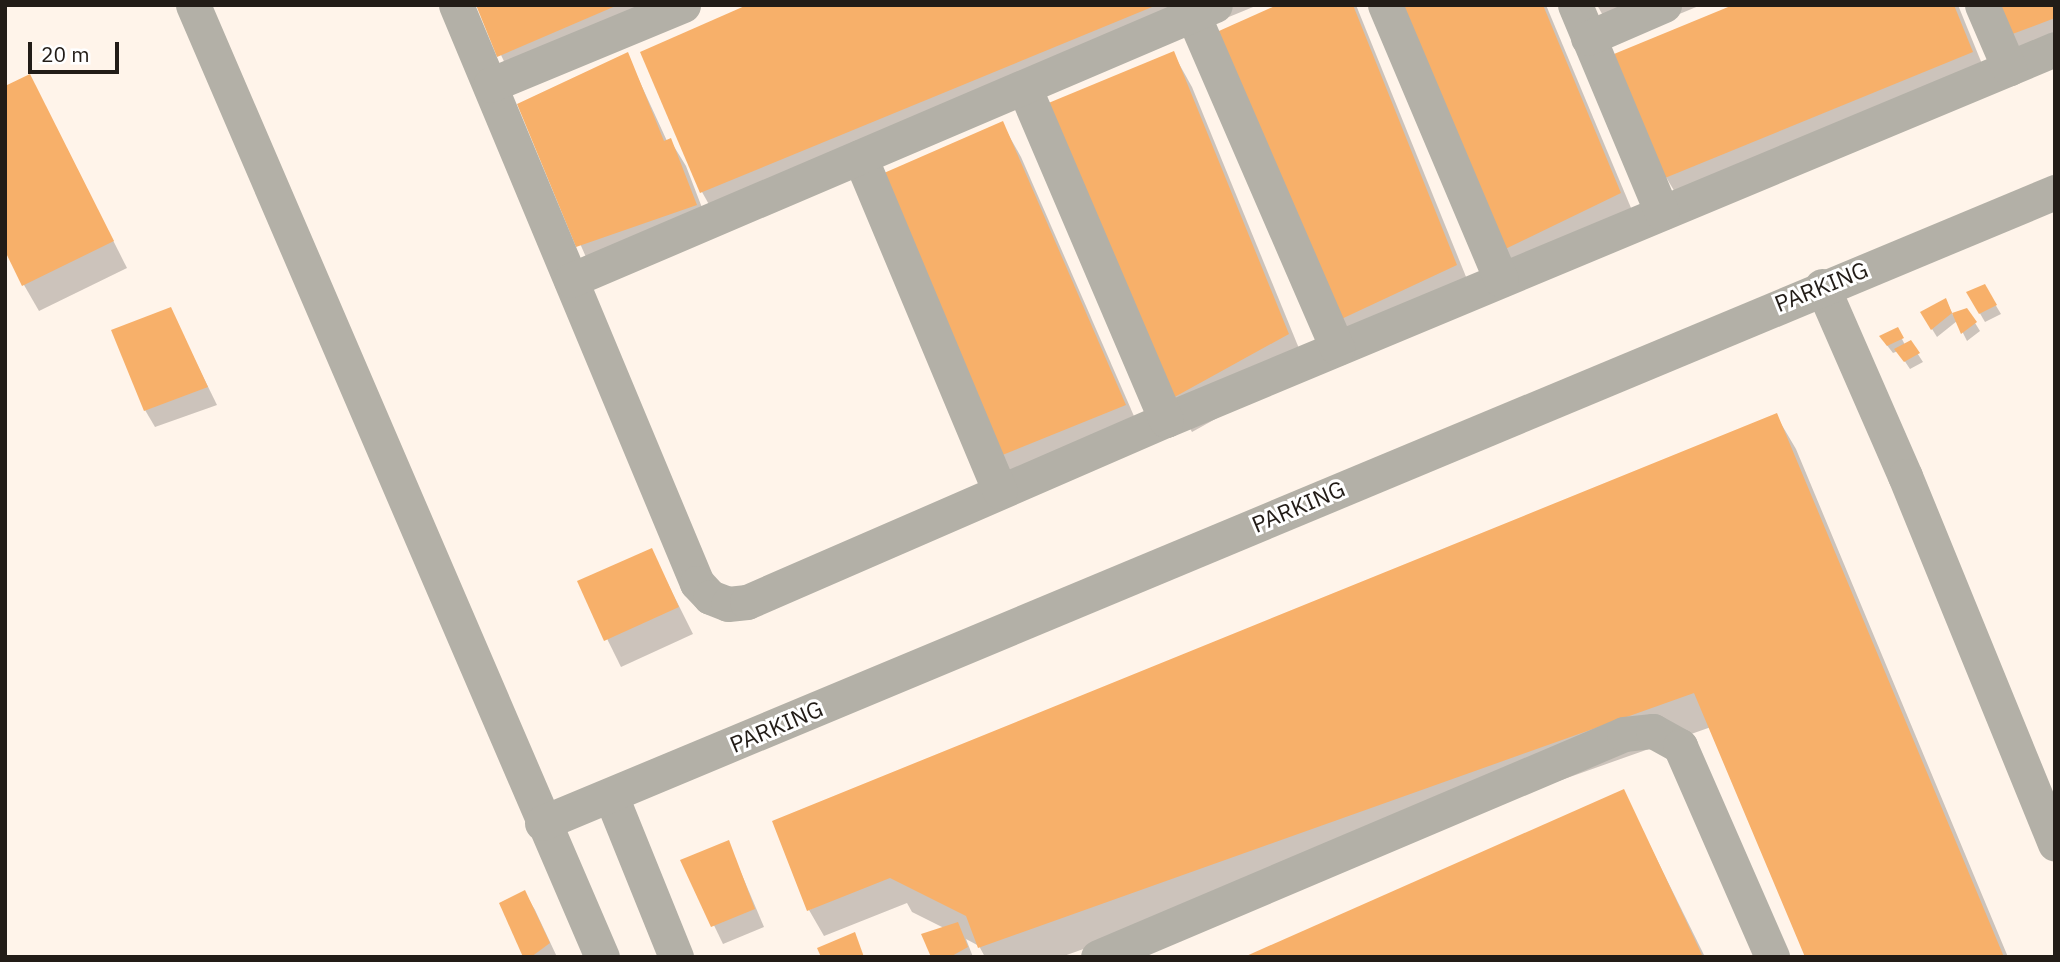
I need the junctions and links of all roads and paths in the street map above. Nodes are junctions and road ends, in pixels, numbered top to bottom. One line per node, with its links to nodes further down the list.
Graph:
1 (193, 5): 24 (street)
2 (457, 5): 12 (street)
3 (682, 5): 12 (street)
4 (1385, 5): 18 (street)
5 (1575, 5): 9 (street)
6 (1664, 5): 9 (street)
7 (1982, 5): 11 (street)
8 (1204, 10): 13 (street); 20 (street)
9 (1588, 38): 16 (street)
10 (2055, 49): 11 (street)
11 (2009, 68): 16 (street)
12 (490, 85): 17 (street)
13 (1024, 87): 14 (street); 21 (street)
14 (860, 157): 17 (street); 22 (street)
15 (2055, 192): 19 (street, PARKING)
16 (1662, 213): 18 (street)
17 (571, 280): 22 (street)
18 (1501, 280): 20 (street)
19 (1822, 286): 23 (street, PARKING); 25 (street)
20 (1337, 348): 21 (street)
21 (1166, 420): 22 (street)
22 (1000, 491)
23 (611, 796): 24 (street, PARKING); 27 (street)
24 (542, 823): 26 (street)
25 (2055, 844)
26 (602, 957)
27 (676, 957)
28 (1098, 957): 29 (street)
29 (1772, 957)

